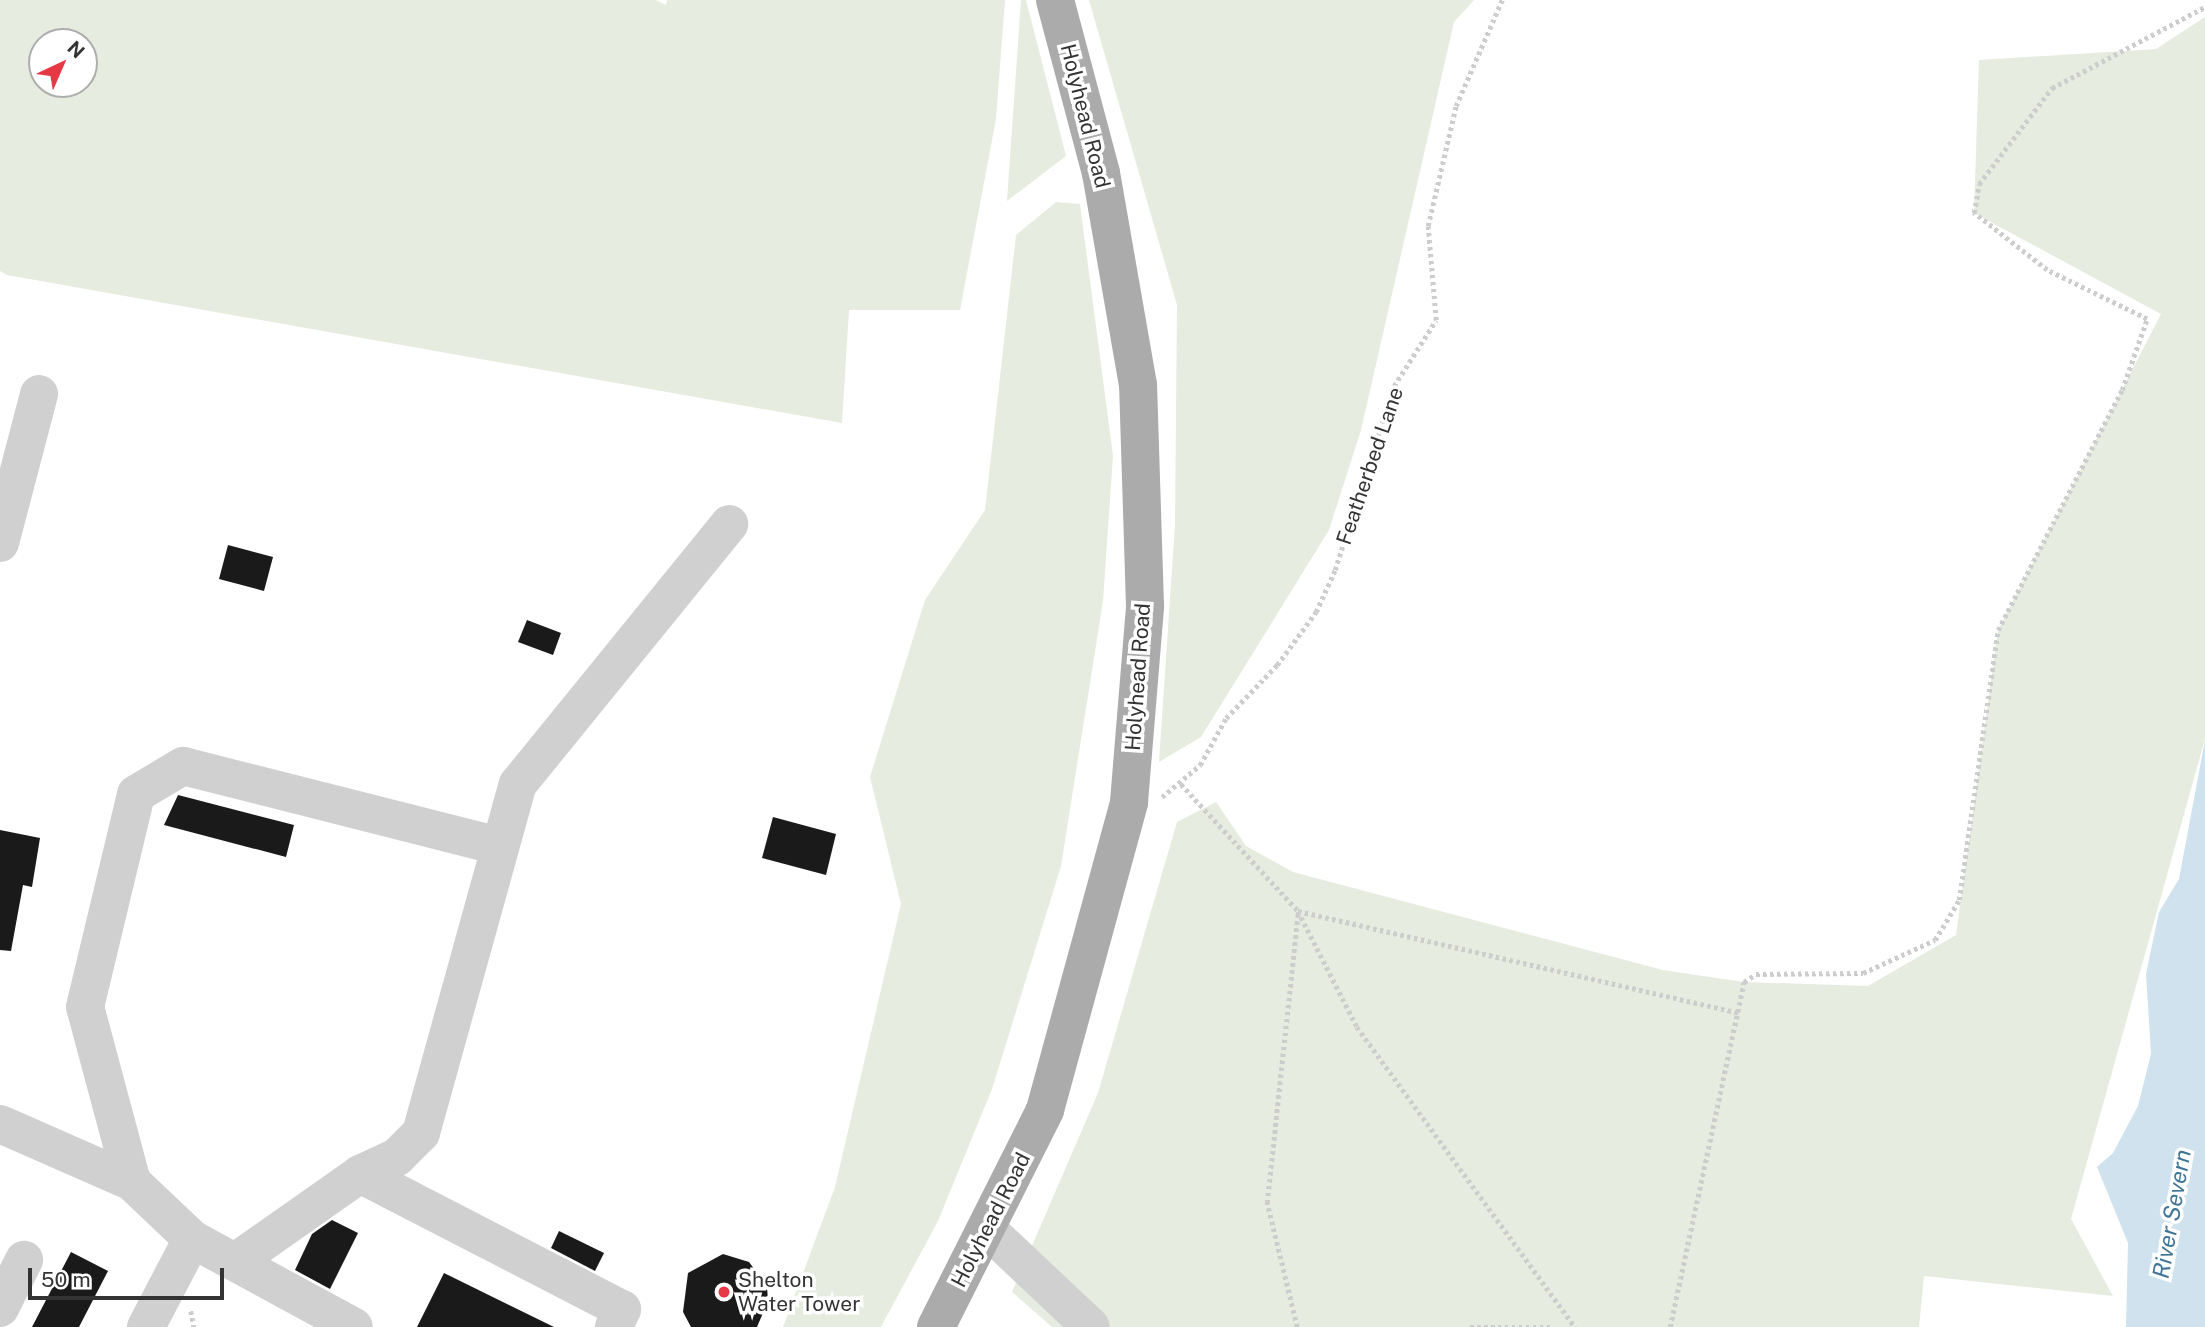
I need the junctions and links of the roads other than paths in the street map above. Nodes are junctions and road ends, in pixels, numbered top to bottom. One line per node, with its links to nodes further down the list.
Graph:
1 (1055, 0): 10 (main road, Holyhead Road)
2 (39, 394): 3 (lane)
3 (6, 487): 5 (lane)
4 (729, 524): 6 (lane)
5 (0, 542)
6 (500, 846): 8 (lane); 9 (lane)
7 (0, 1124): 9 (lane)
8 (360, 1174): 13 (lane); 17 (lane)
9 (132, 1182): 11 (lane)
10 (988, 1230): 18 (main road, Holyhead Road); 19 (lane)
11 (192, 1239): 13 (lane); 15 (lane)
12 (24, 1260): 14 (lane)
13 (235, 1262): 16 (lane)
14 (0, 1308)
15 (146, 1327)
16 (354, 1327)
17 (614, 1327)
18 (936, 1327)
19 (1091, 1327)

